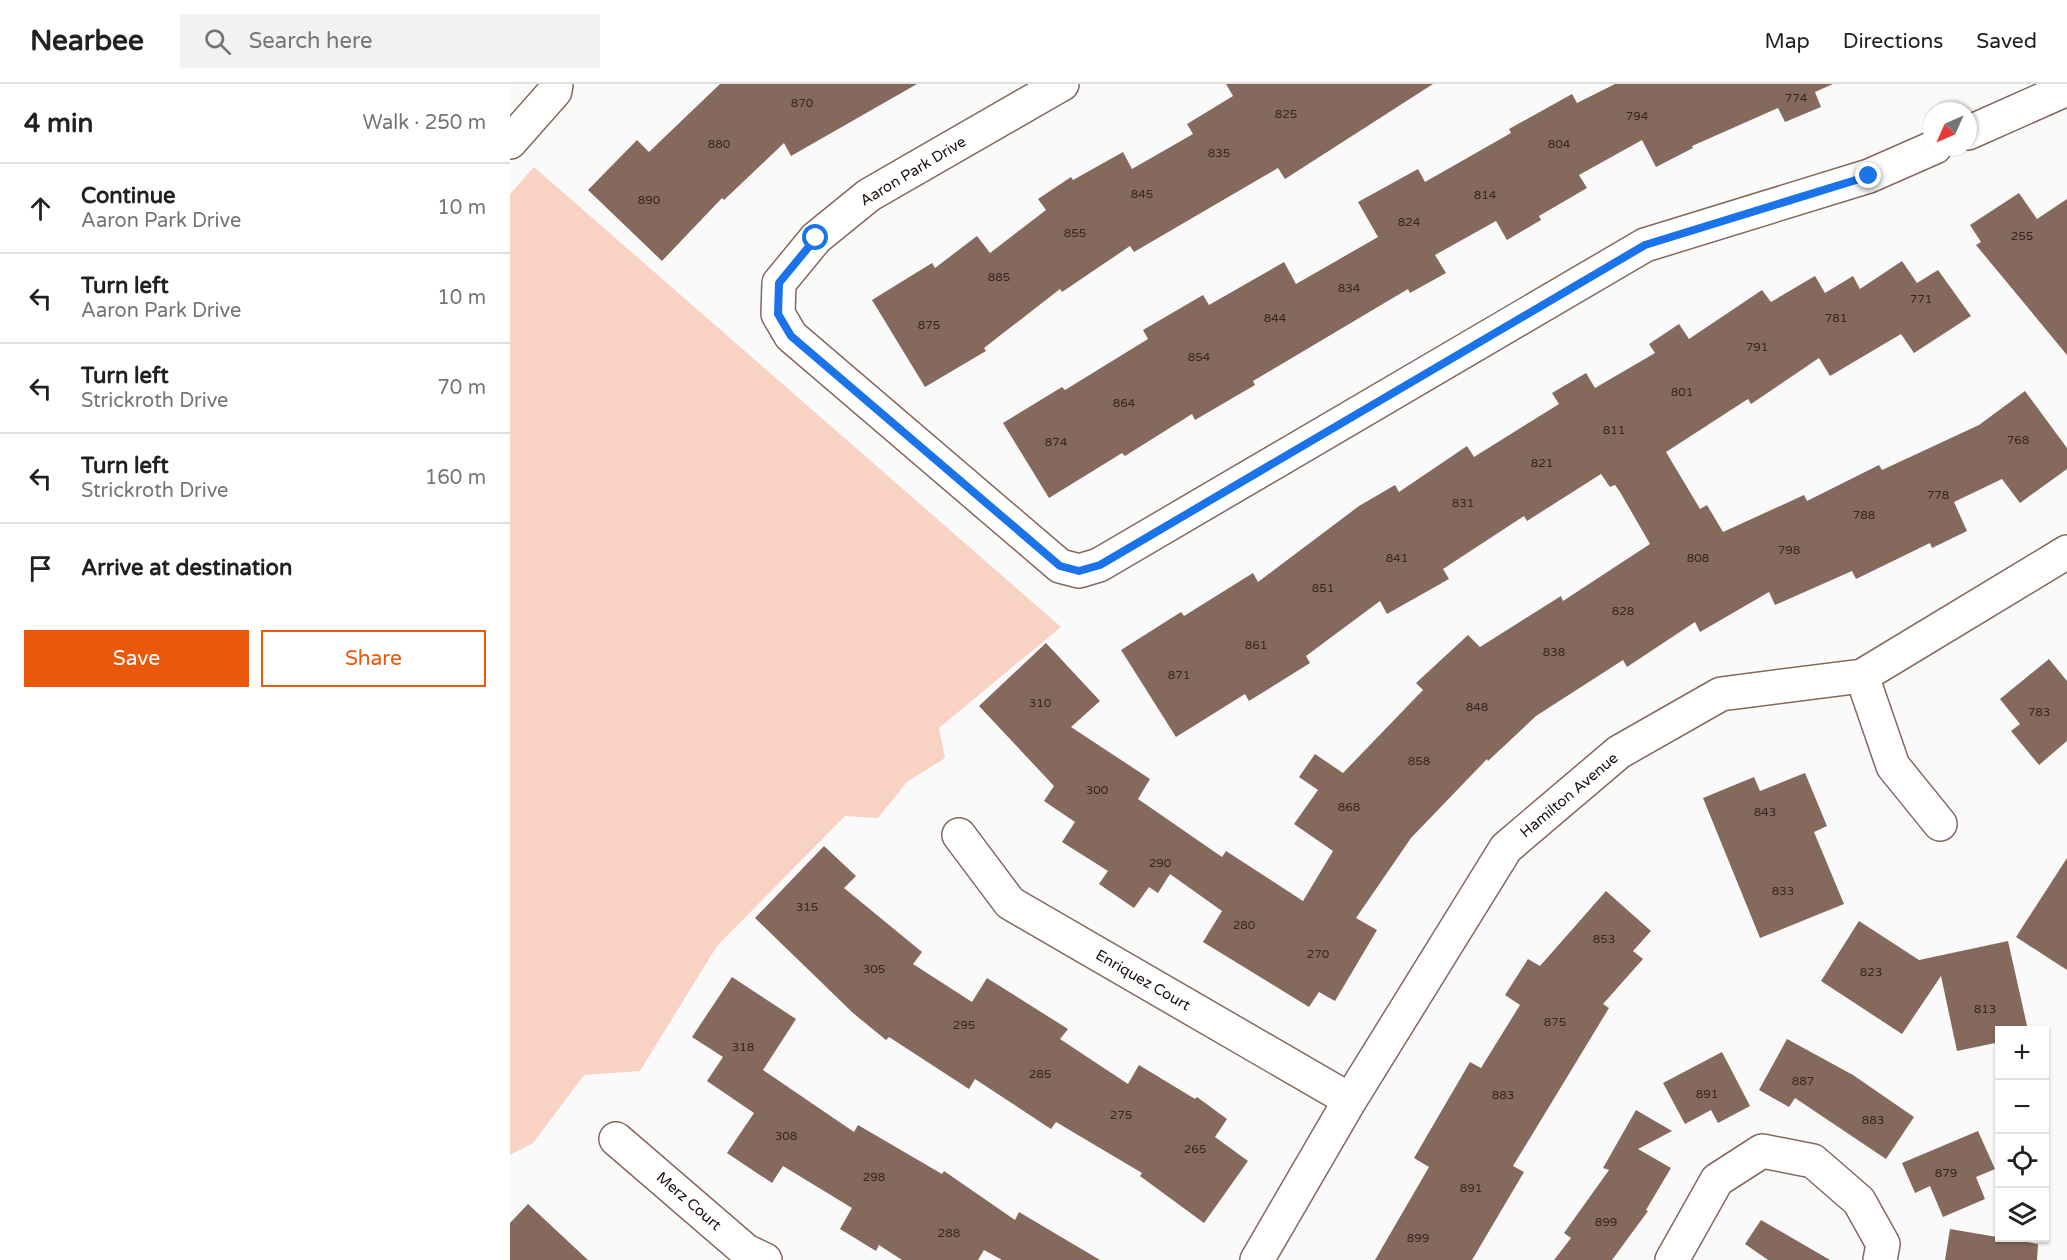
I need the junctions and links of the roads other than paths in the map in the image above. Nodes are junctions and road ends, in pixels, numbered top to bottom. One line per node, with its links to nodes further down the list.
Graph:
1 (556, 84): 5 (street)
2 (1062, 84): 6 (street, Aaron Park Drive)
3 (2067, 89): 4 (street)
4 (1977, 129)
5 (510, 142)
6 (1923, 152)
7 (2067, 552): 8 (street, Hamilton Avenue)
8 (1862, 676): 9 (street); 11 (street, Hamilton Avenue)
9 (1940, 824)
10 (959, 835): 11 (street, Enriquez Court)
11 (1350, 1100): 14 (street, Hamilton Avenue)
12 (616, 1139): 13 (street, Merz Court)
13 (765, 1260)
14 (1257, 1260)
15 (1672, 1260): 16 (street)
16 (1880, 1260)

